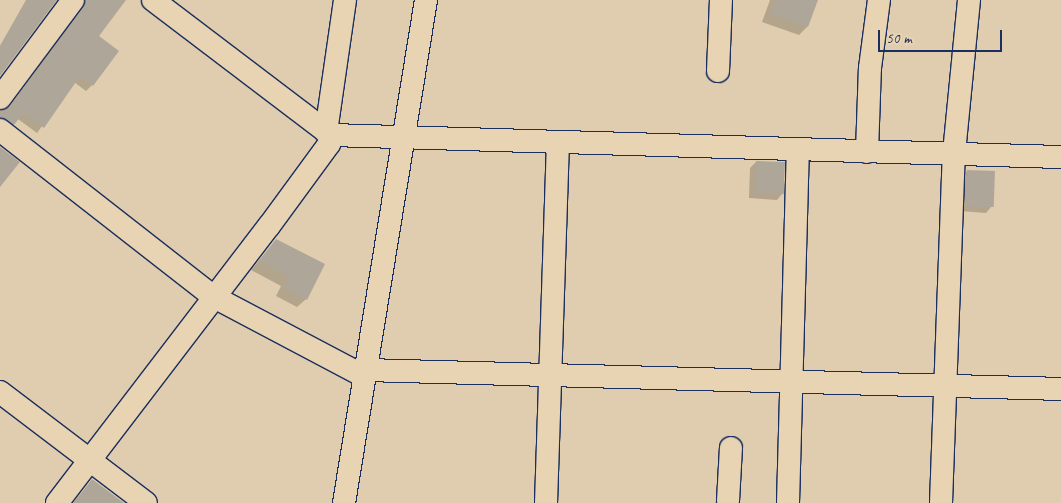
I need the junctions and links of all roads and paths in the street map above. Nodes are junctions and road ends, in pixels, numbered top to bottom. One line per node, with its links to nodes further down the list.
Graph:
1 (73, 0): 9 (street)
2 (153, 0): 11 (street)
3 (345, 0): 11 (street)
4 (426, 0): 12 (street)
5 (721, 0): 8 (street)
6 (879, 0): 15 (street)
7 (969, 0): 16 (street)
8 (718, 71)
9 (0, 98)
10 (0, 130): 18 (street)
11 (328, 133): 12 (street); 18 (street)
12 (406, 138): 13 (street); 19 (street)
13 (558, 142): 14 (street); 20 (street)
14 (798, 150): 15 (street); 21 (street)
15 (867, 152): 16 (street)
16 (954, 153): 17 (street); 22 (street)
17 (1061, 157)
18 (214, 297): 19 (street); 26 (street)
19 (365, 373): 20 (street); 30 (street)
20 (550, 375): 21 (street); 31 (street)
21 (791, 382): 22 (street); 32 (street)
22 (944, 386): 23 (street); 33 (street)
23 (1061, 389)
24 (0, 392): 26 (street)
25 (731, 448): 27 (street)
26 (89, 460): 28 (street); 29 (street)
27 (728, 501)
28 (57, 503)
29 (146, 503)
30 (344, 503)
31 (546, 503)
32 (788, 503)
33 (940, 503)

